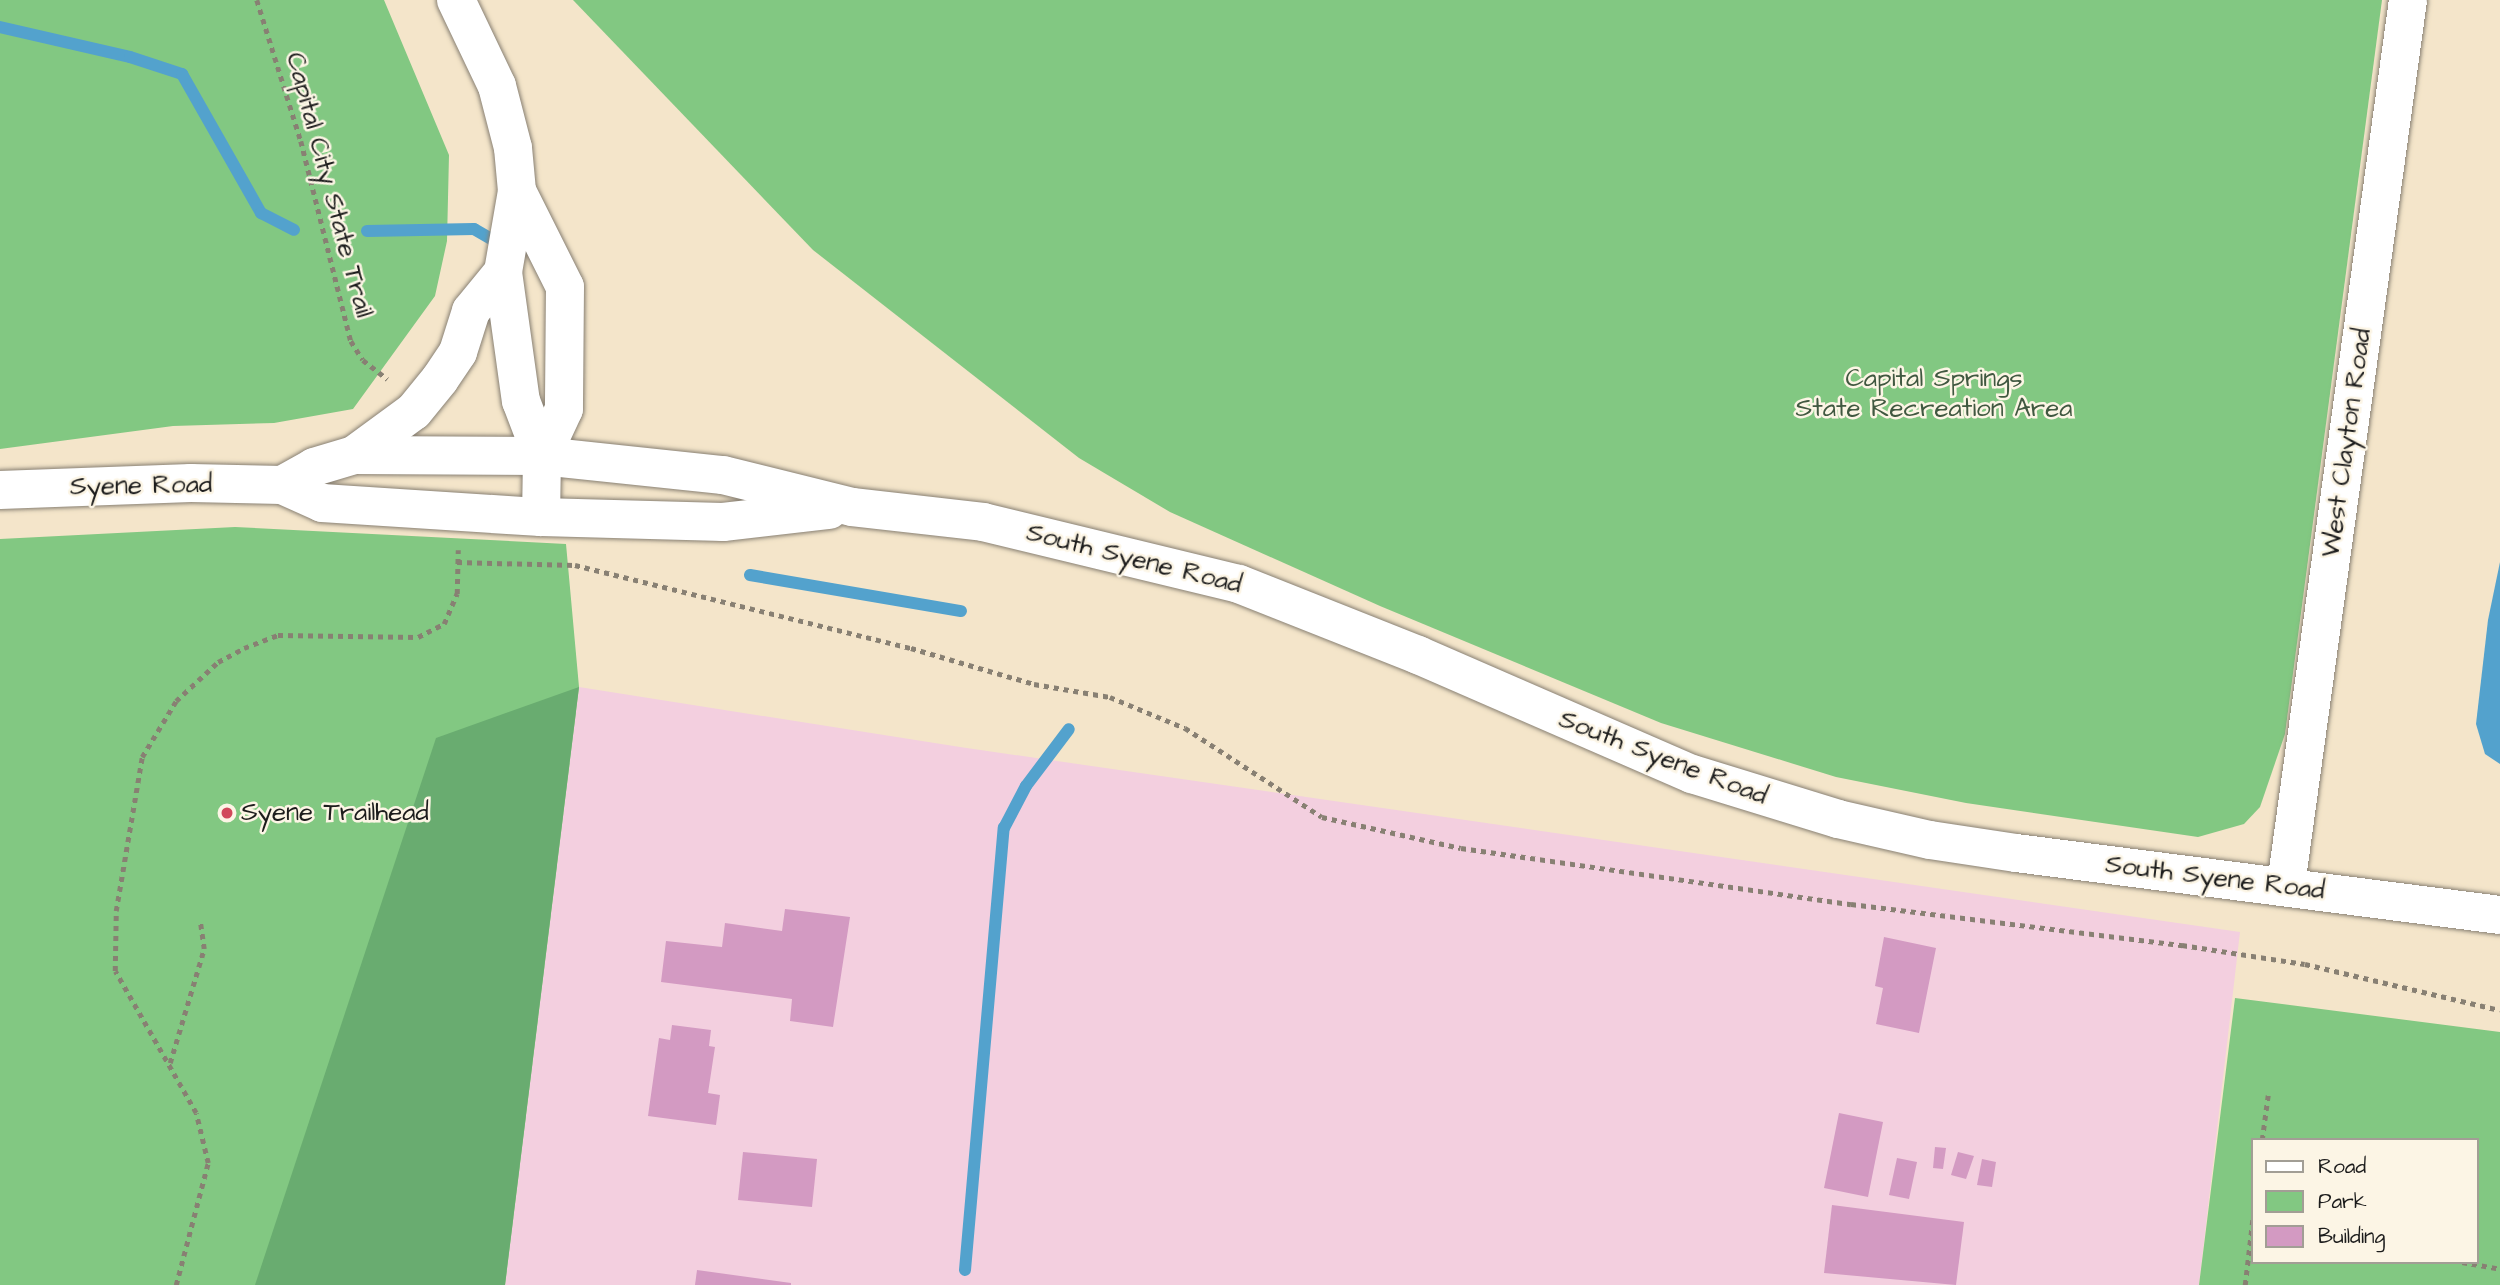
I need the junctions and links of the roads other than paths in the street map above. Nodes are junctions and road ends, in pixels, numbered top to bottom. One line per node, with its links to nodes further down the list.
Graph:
1 (456, 0): 3 (street)
2 (2408, 0): 11 (street, West Clayton Road)
3 (517, 191): 4 (street); 6 (street)
4 (503, 272): 5 (street); 6 (street)
5 (354, 455): 6 (street); 7 (street)
6 (542, 457): 9 (street, South Syene Road); 10 (street)
7 (282, 485): 8 (street, Syene Road); 10 (street, Syene Road)
8 (0, 490)
9 (852, 507): 10 (street, South Syene Road); 11 (street, South Syene Road)
10 (541, 517)
11 (2286, 885): 12 (street, South Syene Road)
12 (2500, 915)

